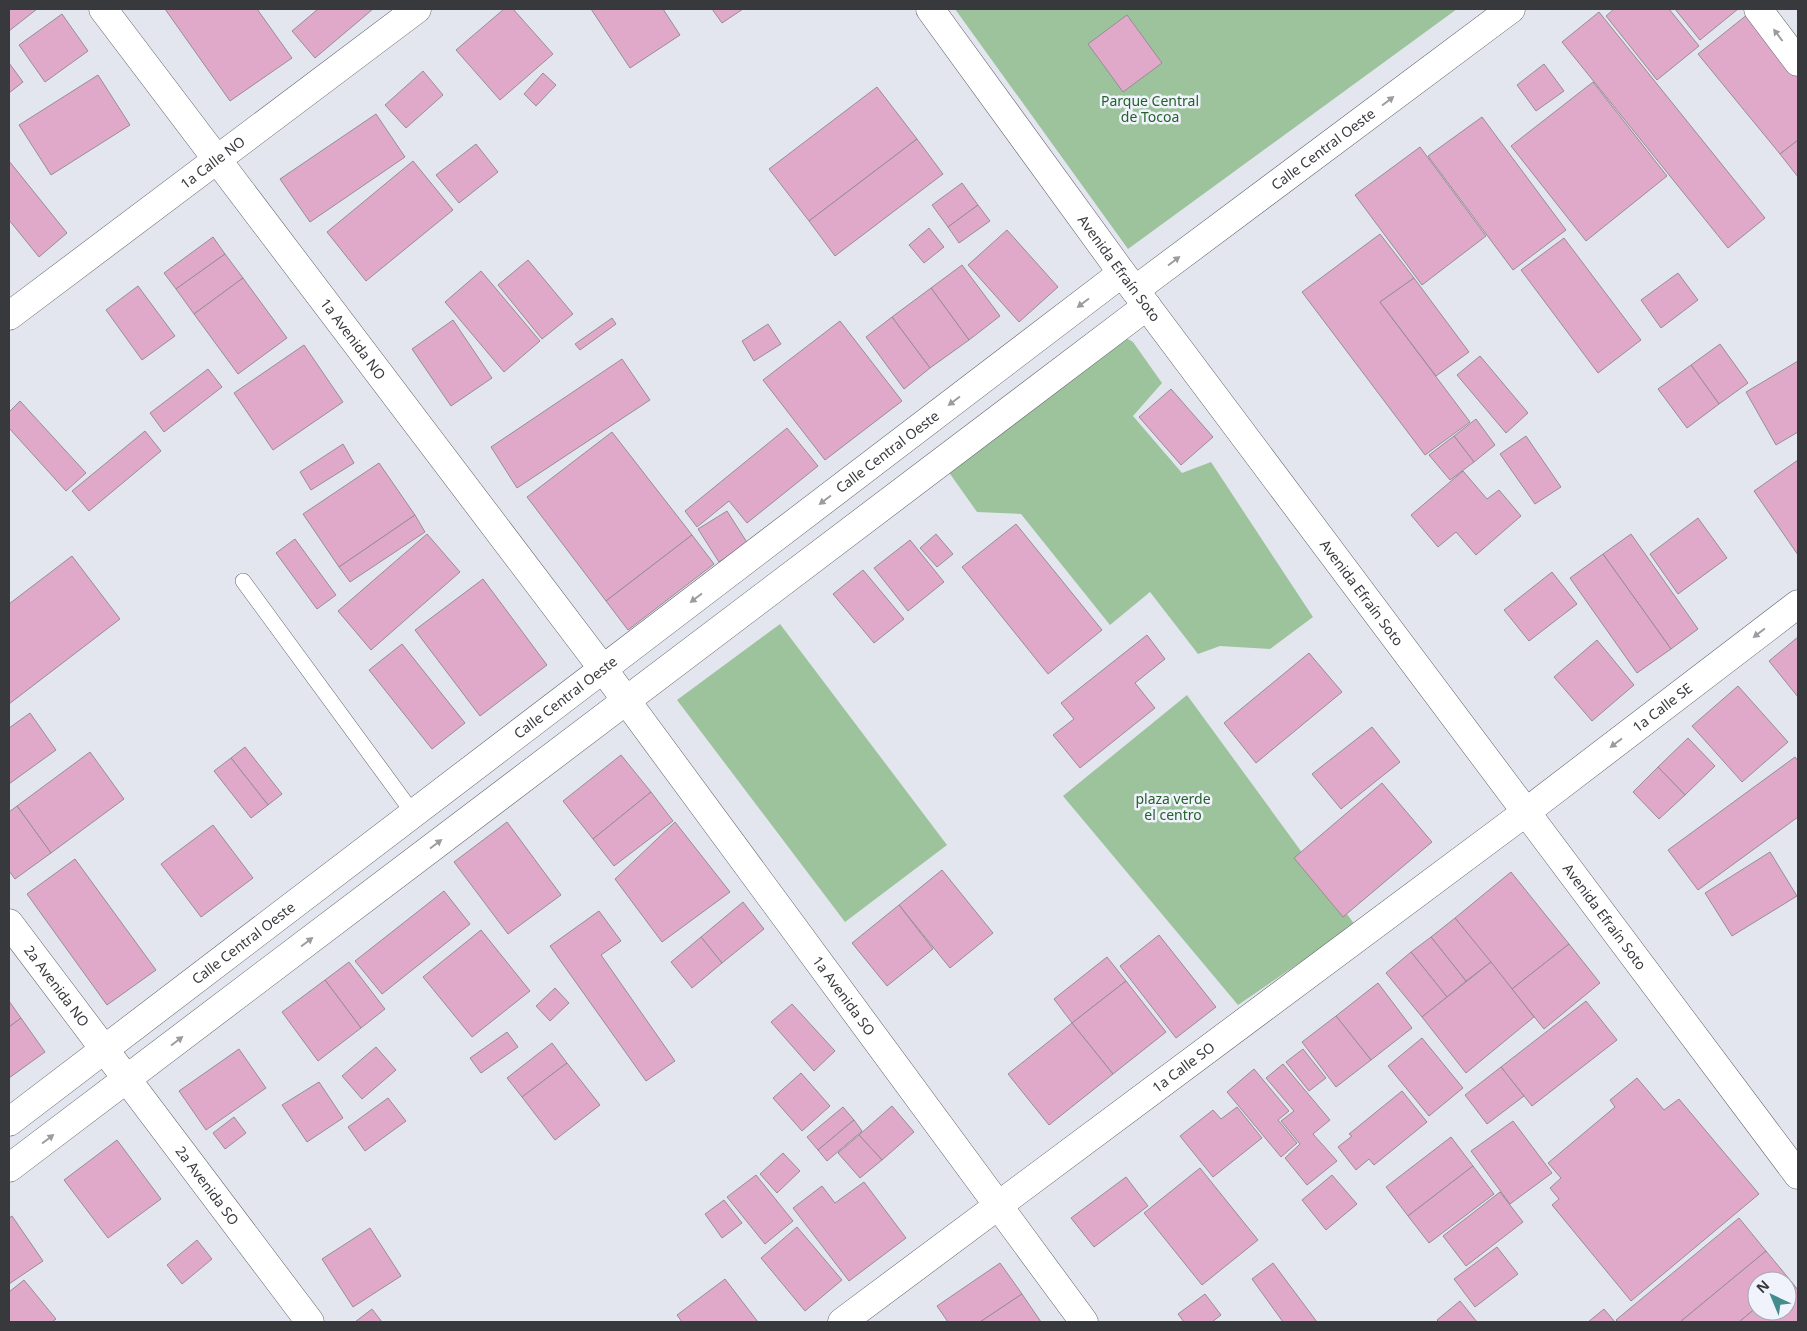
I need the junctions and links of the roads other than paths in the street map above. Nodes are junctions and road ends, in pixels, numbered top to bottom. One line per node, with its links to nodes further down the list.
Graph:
1 (103, 9): 7 (street, 1a Avenida NO)
2 (417, 9): 7 (street, 1a Calle NO)
3 (930, 9): 8 (street, Avenida Efraín Soto)
4 (1511, 9): 8 (street, Calle Central Oeste, one-way to 4)
5 (1758, 9): 6 (street, one-way to 5)
6 (1798, 62)
7 (218, 159): 9 (street, 1a Calle NO); 12 (street, 1a Avenida NO)
8 (1135, 290): 12 (street, Calle Central Oeste, one-way to 12); 13 (street); 14 (street, Avenida Efraín Soto)
9 (9, 316)
10 (243, 582): 15 (lane)
11 (1798, 604): 14 (street, 1a Calle SE, one-way to 14)
12 (603, 669): 13 (street, 1a Avenida SO); 15 (street, Calle Central Oeste)
13 (626, 700): 18 (street, one-way to 13); 22 (street, 1a Avenida SO)
14 (1526, 812): 21 (street, Avenida Efraín Soto); 22 (street, 1a Calle SO)
15 (413, 813): 17 (street, Calle Central Oeste)
16 (9, 923): 17 (street, 2a Avenida NO)
17 (104, 1049): 18 (street, 2a Avenida SO); 19 (street, Calle Central Oeste)
18 (127, 1079): 20 (street, one-way to 18); 23 (street, 2a Avenida SO)
19 (9, 1122)
20 (9, 1168)
21 (1798, 1175)
22 (998, 1206): 24 (street, 1a Calle SO); 25 (street, 1a Avenida SO)
23 (310, 1322)
24 (842, 1322)
25 (1084, 1322)

